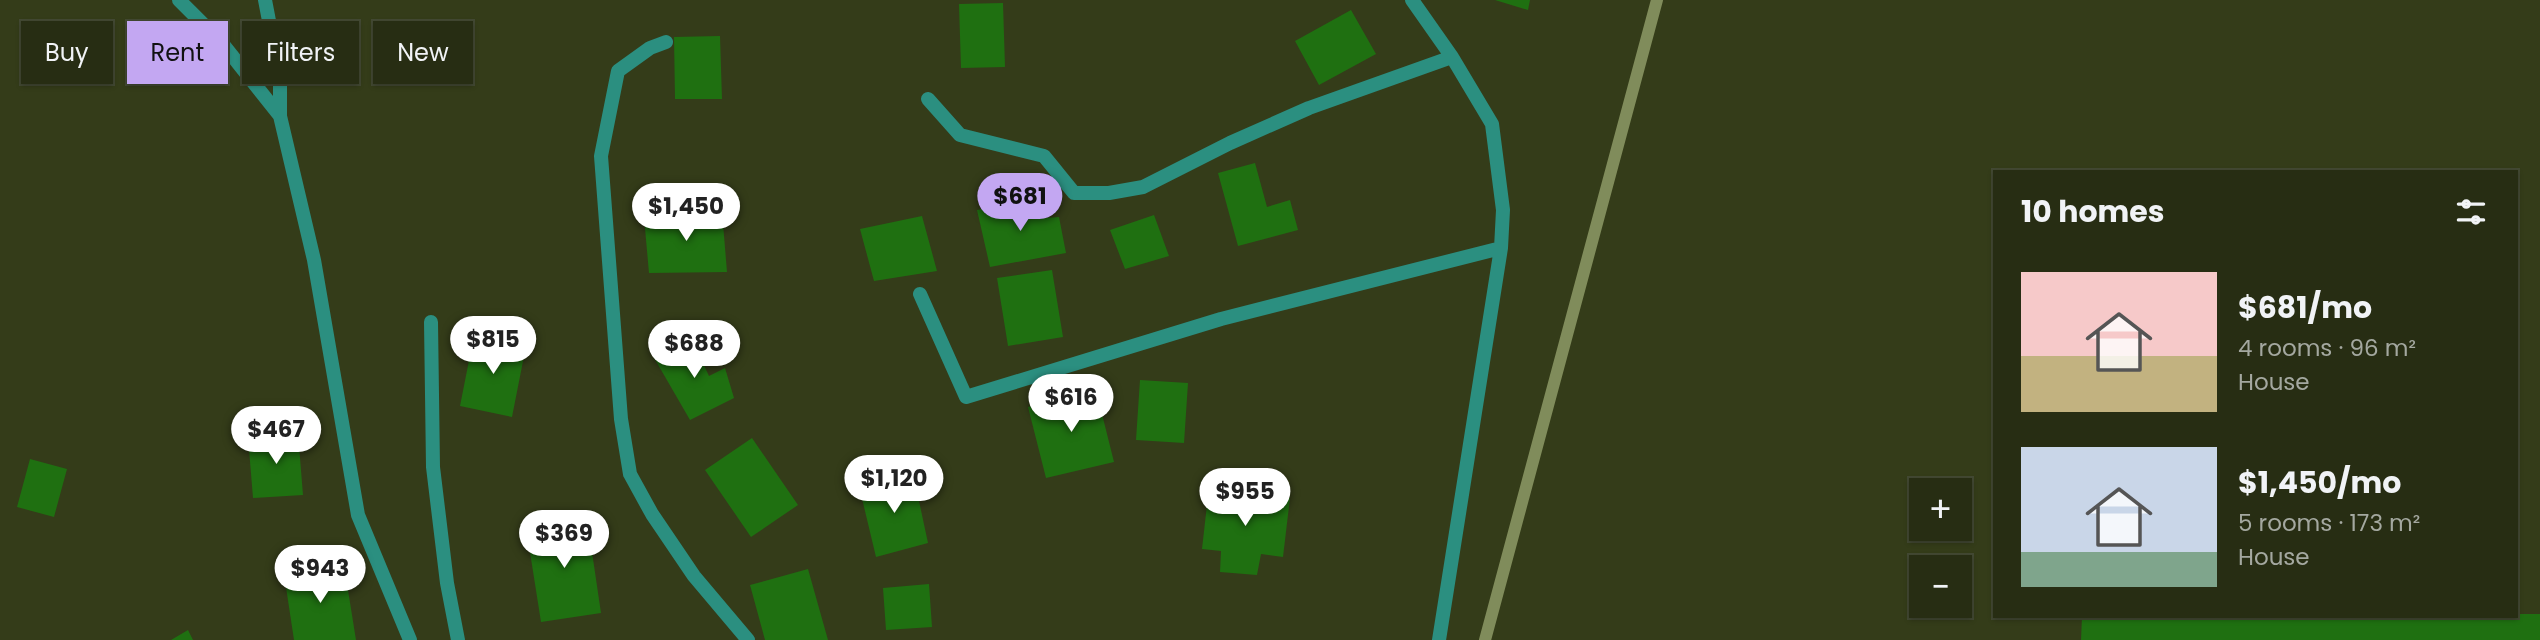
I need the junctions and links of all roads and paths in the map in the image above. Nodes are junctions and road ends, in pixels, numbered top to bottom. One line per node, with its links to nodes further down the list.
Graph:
1 (179, 0): 7 (street)
2 (265, 0): 7 (street)
3 (1412, 0): 5 (street)
4 (666, 43): 13 (street)
5 (1451, 57): 6 (street); 8 (street)
6 (928, 99)
7 (280, 116): 11 (street)
8 (1501, 248): 9 (street); 14 (street)
9 (920, 294)
10 (431, 322): 12 (street)
11 (410, 640)
12 (458, 640)
13 (748, 640)
14 (1440, 640)

